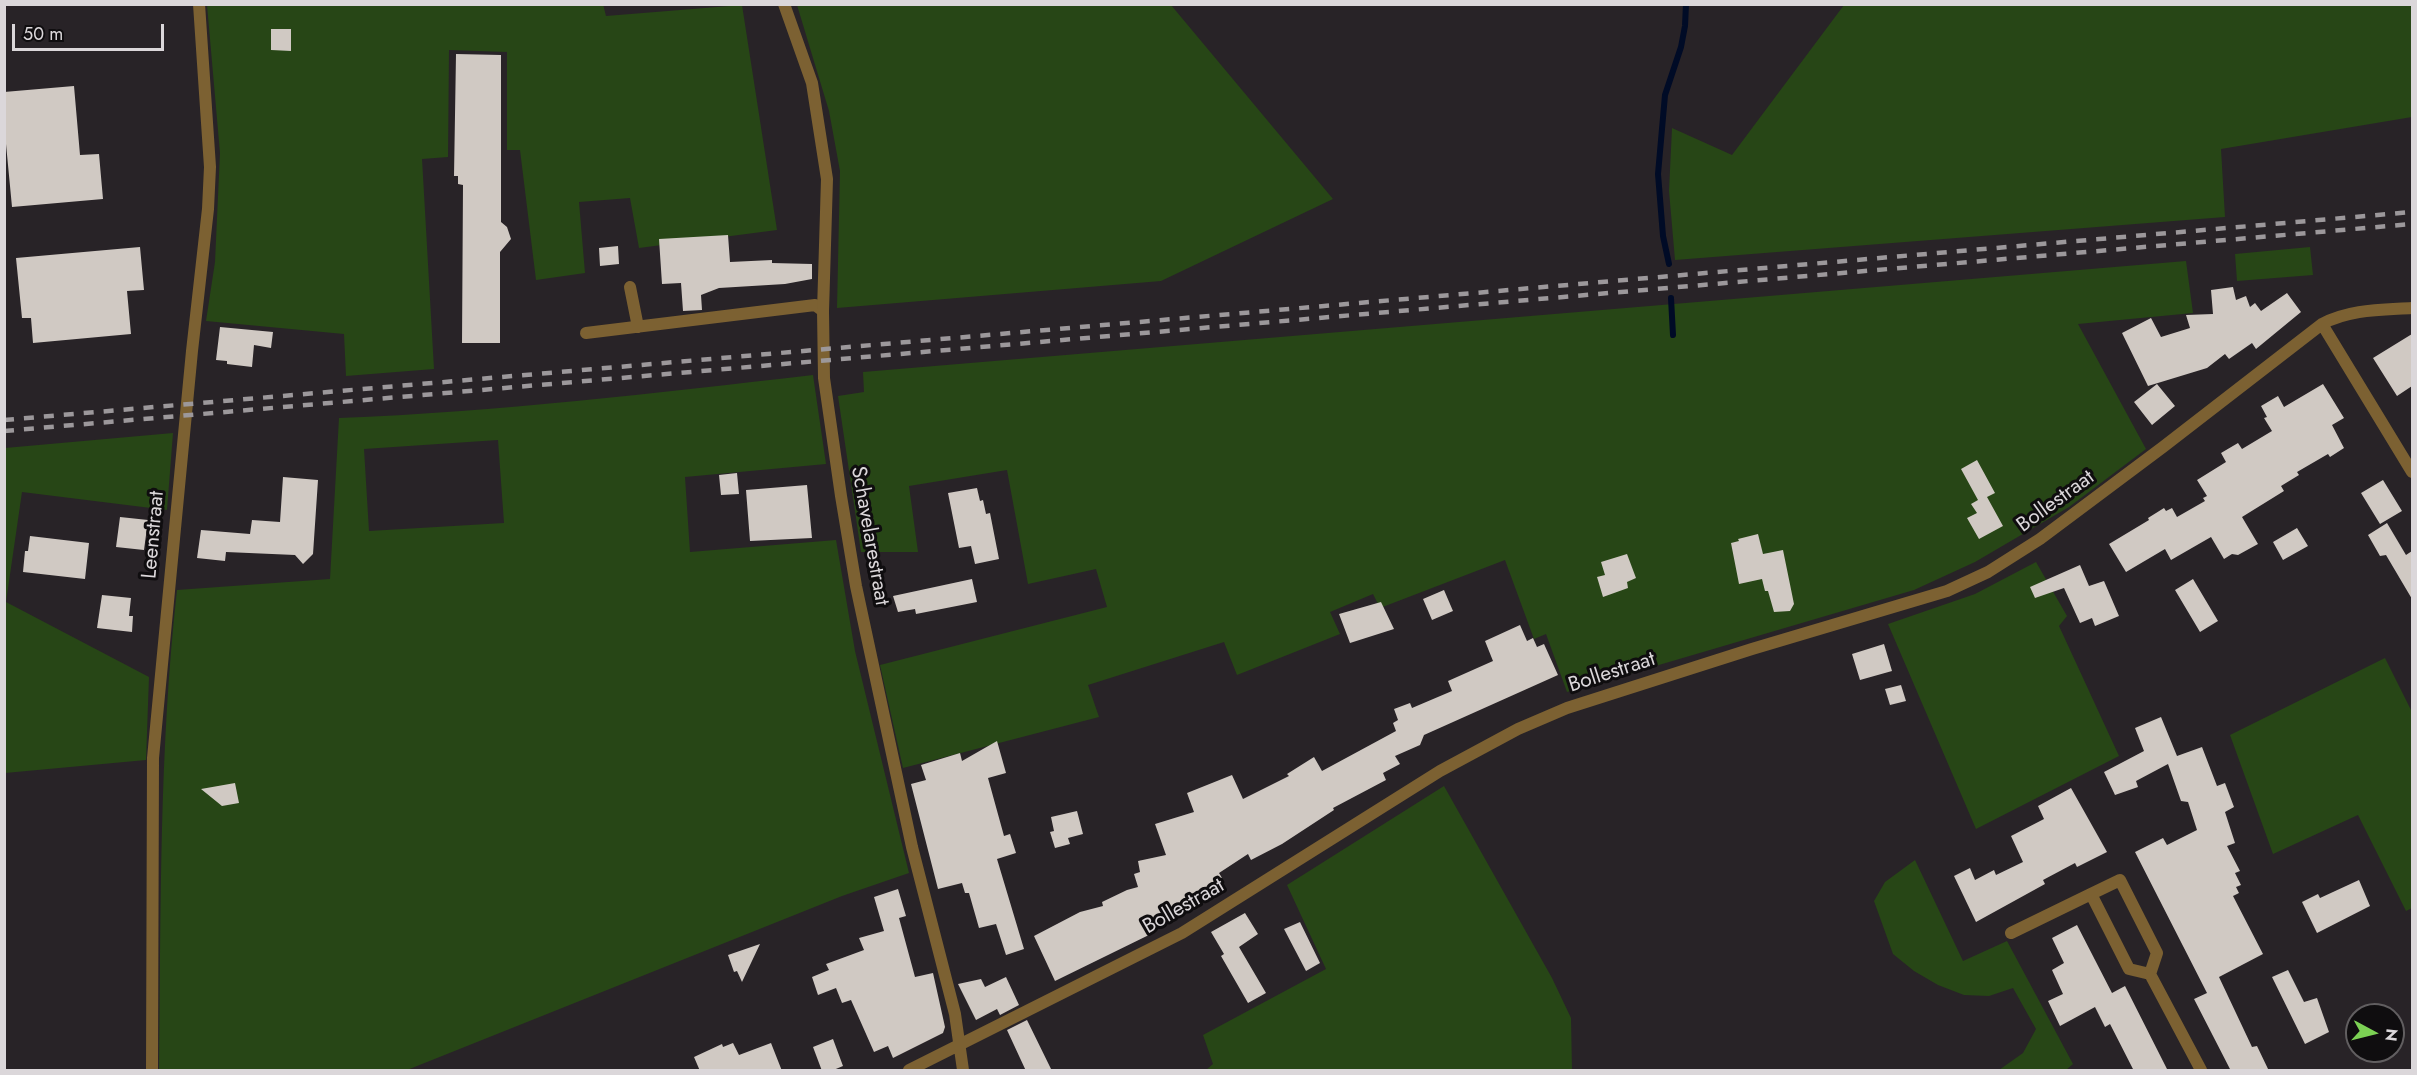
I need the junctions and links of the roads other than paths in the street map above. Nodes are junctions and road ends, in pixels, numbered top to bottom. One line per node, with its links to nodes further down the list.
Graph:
1 (199, 4): 14 (street, Leenstraat)
2 (784, 4): 5 (street, Schavelarestraat)
3 (630, 287): 7 (street)
4 (2412, 308): 6 (street, Bollestraat)
5 (823, 311): 7 (street); 13 (street, Schavelarestraat)
6 (2322, 324): 9 (street); 13 (street, Bollestraat)
7 (638, 327): 8 (street)
8 (586, 333)
9 (2412, 472)
10 (2091, 894): 11 (street); 12 (street); 12 (street)
11 (2011, 933)
12 (2150, 975): 17 (street)
13 (961, 1046): 15 (street, Bollestraat); 16 (street, Schavelarestraat)
14 (152, 1071)
15 (909, 1071)
16 (963, 1071)
17 (2201, 1071)

